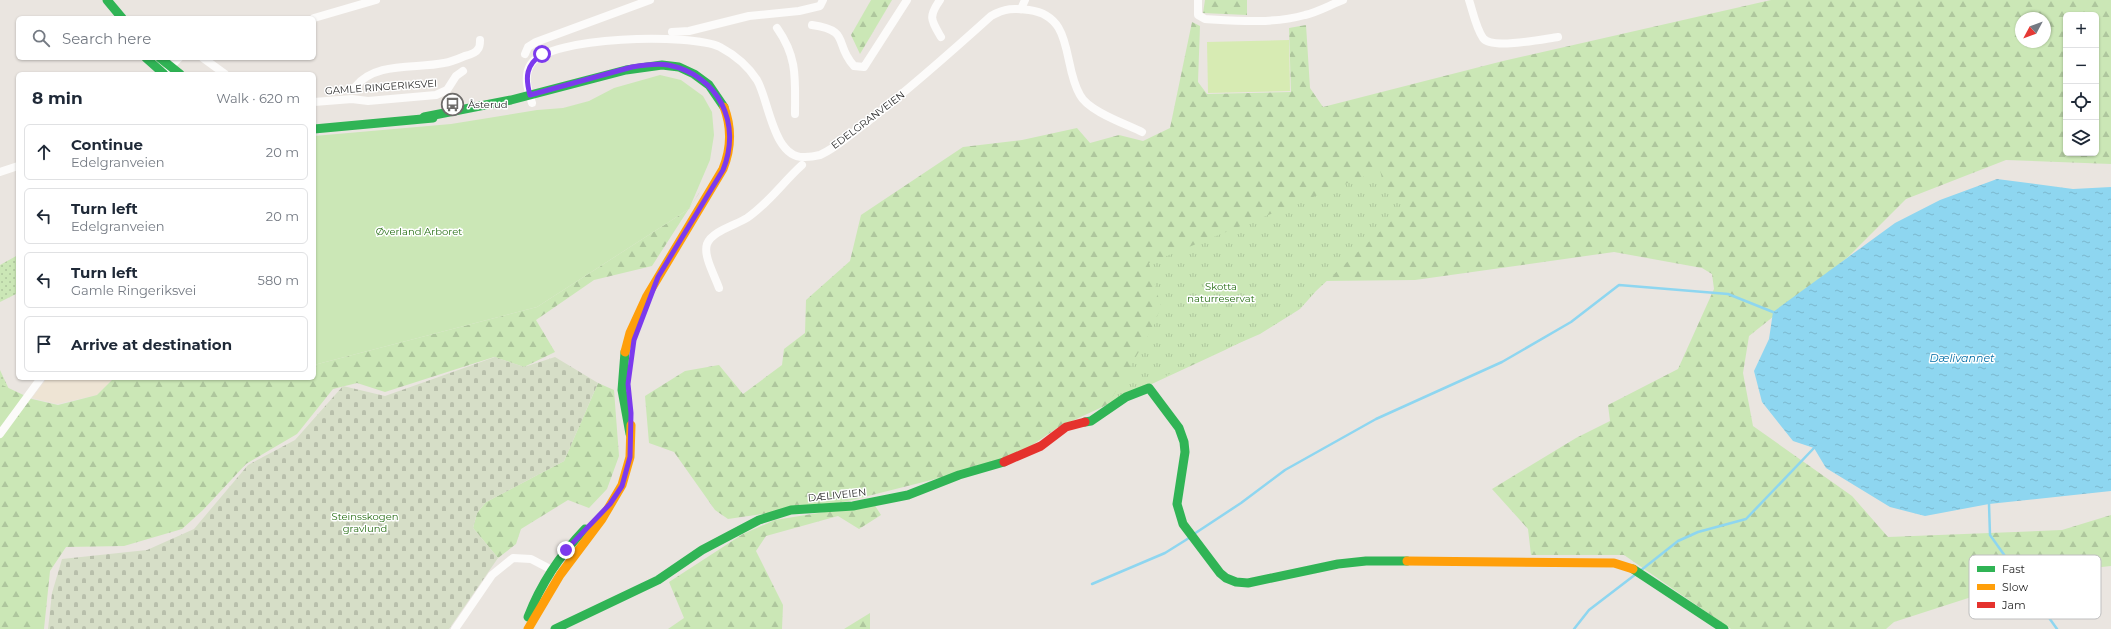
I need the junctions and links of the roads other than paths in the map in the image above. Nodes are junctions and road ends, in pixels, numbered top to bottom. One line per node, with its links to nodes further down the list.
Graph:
1 (98, 0): 13 (street)
2 (106, 0): 14 (street)
3 (376, 0): 15 (street)
4 (650, 0): 22 (street)
5 (823, 0): 18 (street)
6 (907, 0): 16 (street)
7 (940, 0): 19 (street)
8 (1025, 0): 12 (street)
9 (1198, 0): 10 (street)
10 (1343, 0)
11 (1470, 0): 20 (street)
12 (1021, 9): 31 (street, EDELGRANVEIEN); 37 (street, EDELGRANVEIEN)
13 (110, 16)
14 (120, 16)
15 (316, 17)
16 (812, 25)
17 (777, 28): 33 (street)
18 (672, 32)
19 (941, 37)
20 (1558, 37)
21 (480, 40): 30 (street, GAMLE RINGERIKSVEI)
22 (525, 54)
23 (149, 60): 28 (street)
24 (161, 60): 28 (street)
25 (177, 60): 28 (street)
26 (206, 60): 29 (street)
27 (463, 71): 32 (street, GAMLE RINGERIKSVEI)
28 (166, 72)
29 (222, 72)
30 (354, 87)
31 (531, 99): 35 (street); 44 (street)
32 (316, 102)
33 (795, 114)
34 (316, 122): 35 (street)
35 (339, 126): 36 (street)
36 (316, 129)
37 (1142, 132)
38 (802, 165): 41 (street)
39 (16, 167): 40 (street)
40 (0, 172)
41 (719, 288)
42 (40, 380): 43 (street)
43 (0, 434)
44 (610, 504): 45 (street); 46 (street)
45 (551, 570): 46 (street); 47 (street); 48 (street)
46 (560, 575): 47 (street)
47 (529, 627)
48 (455, 629)
49 (555, 629): 50 (street, DÆLIVEIEN)
50 (1724, 629)

